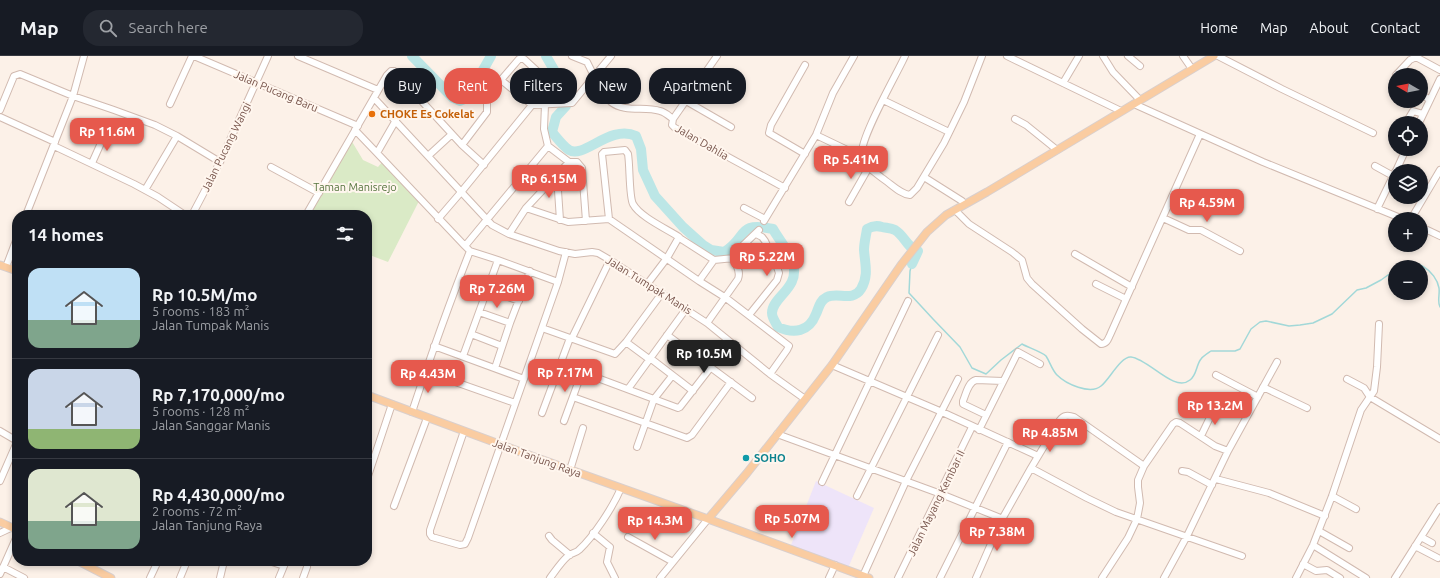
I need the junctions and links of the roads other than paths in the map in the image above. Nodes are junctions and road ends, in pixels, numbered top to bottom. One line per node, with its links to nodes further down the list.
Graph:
1 (84, 56): 34 (street)
2 (193, 56): 30 (street, Jalan Pucang Baru); 40 (street)
3 (268, 56): 30 (street, Jalan Pucang Wangi)
4 (298, 56): 33 (street)
5 (572, 56): 21 (street)
6 (611, 56): 22 (street)
7 (717, 56): 23 (street, Jalan Dahlia)
8 (854, 56): 62 (street)
9 (905, 56): 37 (street)
10 (982, 56): 57 (street)
11 (1007, 56): 31 (street)
12 (1079, 56): 31 (street)
13 (1102, 56): 39 (street)
14 (1128, 56): 20 (street)
15 (1183, 56): 25 (street)
16 (1214, 56): 25 (main road)
17 (1218, 56): 58 (street)
18 (1416, 56): 24 (street); 26 (street)
19 (805, 65): 69 (street)
20 (1140, 66)
21 (590, 68)
22 (601, 68)
23 (709, 68)
24 (1403, 68)
25 (1192, 69): 39 (main road)
26 (1440, 70)
27 (502, 79): 46 (street)
28 (1440, 79): 38 (street)
29 (502, 81): 46 (street)
30 (257, 83): 56 (street, Jalan Pucang Baru); 72 (street, Jalan Pucang Wangi)
31 (1063, 83): 48 (street)
32 (585, 87): 35 (street)
33 (378, 90): 36 (street); 60 (street)
34 (73, 96): 47 (street); 63 (street); 64 (street)
35 (577, 97)
36 (374, 98): 53 (street, Jalan Tumpak Manis); 56 (street)
37 (883, 100): 57 (street); 71 (street)
38 (1430, 100): 49 (street)
39 (1137, 102): 48 (main road); 61 (street)
40 (170, 104)
41 (487, 104): 65 (street)
42 (545, 104): 46 (street); 66 (street)
43 (614, 104): 52 (street)
44 (684, 104): 52 (street, Jalan Dahlia)
45 (695, 104): 55 (street)
46 (532, 105): 75 (street)
47 (0, 110)
48 (1121, 112): 67 (main road)
49 (1423, 114): 50 (street)
50 (1410, 116)
51 (0, 118): 64 (street)
52 (673, 119): 83 (street, Jalan Dahlia)
53 (396, 120): 68 (street); 70 (street, Jalan Tumpak Manis)
54 (1015, 120): 67 (street)
55 (731, 127)
56 (356, 128): 68 (street); 87 (street)
57 (949, 132): 82 (street)
58 (1373, 133)
59 (105, 134): 74 (street)
60 (452, 134): 65 (street); 70 (street)
61 (1200, 134): 92 (street); 100 (street)
62 (816, 135): 69 (street); 71 (street)
63 (177, 136): 72 (street); 85 (street)
64 (54, 144): 74 (street); 93 (street)
65 (462, 145): 75 (street)
66 (548, 146): 73 (street); 103 (street)
67 (1057, 150): 97 (main road)
68 (377, 153): 101 (street)
69 (805, 154): 83 (street)
70 (428, 156): 86 (street, Jalan Tumpak Manis)
71 (862, 157): 78 (street)
72 (220, 162): 95 (street, Jalan Pucang Wangi)
73 (569, 162): 81 (street); 105 (street)
74 (92, 164): 85 (street)
75 (484, 165): 86 (street)
76 (1374, 166): 80 (street)
77 (271, 167): 87 (street)
78 (869, 167): 82 (street); 89 (street)
79 (1440, 170): 98 (street)
80 (1388, 171)
81 (557, 176): 90 (street); 104 (street)
82 (924, 177): 88 (street)
83 (785, 188): 91 (street)
84 (1388, 188): 92 (street)
85 (145, 190): 94 (street)
86 (462, 192): 101 (street); 103 (street, Jalan Tumpak Manis)
87 (319, 193): 96 (street)
88 (962, 201)
89 (849, 202)
90 (526, 208): 104 (street); 107 (street)
91 (744, 208)
92 (1378, 209): 99 (street)
93 (28, 210)
94 (177, 210)
95 (195, 210)
96 (309, 210)
97 (955, 210): 130 (street); 152 (main road)
98 (1415, 212)
99 (1388, 213)
100 (1163, 218): 112 (street); 126 (street)
101 (438, 219): 111 (street)
102 (609, 219): 105 (street); 109 (street); 115 (street)
103 (487, 220): 107 (street, Jalan Tumpak Manis); 111 (street)
104 (560, 220): 105 (street)
105 (586, 221)
106 (1428, 230): 108 (street)
107 (509, 234): 113 (street, Jalan Tumpak Manis)
108 (1440, 236)
109 (678, 237): 115 (street); 119 (street)
110 (12, 248): 120 (street)
111 (467, 249): 117 (street); 145 (street)
112 (1240, 250)
113 (566, 252): 118 (street, Jalan Tumpak Manis); 123 (street)
114 (1075, 254): 126 (street)
115 (667, 258): 122 (street); 124 (street)
116 (734, 258): 119 (street); 129 (street); 135 (street)
117 (498, 260): 121 (street); 127 (street)
118 (610, 260): 124 (street, Jalan Tumpak Manis); 143 (street)
119 (714, 260): 122 (street)
120 (3, 266)
121 (530, 271): 123 (street); 131 (street)
122 (699, 281): 129 (street)
123 (558, 282): 139 (street)
124 (648, 283): 128 (street, Jalan Tumpak Manis)
125 (1096, 284): 130 (street)
126 (1132, 287): 130 (street)
127 (487, 289): 131 (street); 134 (street)
128 (662, 293): 133 (street, Jalan Tumpak Manis); 144 (street)
129 (726, 298): 135 (street); 137 (street)
130 (1126, 299)
131 (519, 301): 136 (street)
132 (908, 301): 163 (street)
133 (686, 308): 137 (street, Jalan Tumpak Manis); 141 (street)
134 (479, 312): 136 (street); 140 (street)
135 (749, 315): 157 (street)
136 (510, 323): 146 (street)
137 (707, 323): 157 (street, Jalan Tumpak Manis)
138 (1379, 324): 172 (street)
139 (542, 328): 143 (street); 160 (street)
140 (471, 334): 146 (street); 147 (street)
141 (667, 335): 148 (street); 154 (street)
142 (938, 335): 171 (street)
143 (571, 338): 144 (street); 150 (street)
144 (626, 342): 148 (street)
145 (434, 346): 147 (street); 155 (street)
146 (502, 346): 153 (street)
147 (463, 356): 153 (street)
148 (649, 358): 159 (street); 167 (street)
149 (1277, 362): 166 (street)
150 (560, 364): 156 (street); 183 (street)
151 (1040, 364): 164 (street)
152 (832, 365): 163 (street); 176 (main road)
153 (495, 368): 160 (street)
154 (711, 368): 165 (street); 168 (street)
155 (427, 372): 177 (street); 181 (street)
156 (582, 372): 167 (street); 170 (street)
157 (770, 374): 176 (street, Jalan Tumpak Manis)
158 (1216, 374): 174 (street)
159 (672, 376): 168 (street); 175 (street)
160 (524, 379): 177 (street)
161 (958, 379): 182 (street)
162 (1347, 379): 172 (street)
163 (870, 381): 171 (street); 202 (street)
164 (1003, 381): 184 (street); 184 (street)
165 (731, 382): 173 (street); 187 (street)
166 (1263, 387): 174 (street); 179 (street)
167 (628, 389): 175 (street)
168 (692, 392): 175 (street)
169 (372, 397): 178 (main road, Jalan Tanjung Raya)
170 (573, 397): 186 (street); 187 (street)
171 (906, 397): 182 (street); 207 (street)
172 (1370, 397): 196 (street); 217 (street)
173 (752, 398)
174 (1258, 398): 200 (street)
175 (654, 399): 187 (street)
176 (805, 399): 193 (main road)
177 (515, 403): 198 (street)
178 (392, 404): 181 (main road, Jalan Tanjung Raya); 204 (street)
179 (1307, 408)
180 (1214, 409): 194 (street)
181 (412, 412): 185 (main road, Jalan Tanjung Raya)
182 (942, 412): 188 (street); 211 (street)
183 (542, 413)
184 (986, 415): 190 (street)
185 (427, 418): 192 (main road, Jalan Tanjung Raya); 218 (street)
186 (564, 421)
187 (646, 423): 199 (street)
188 (972, 427): 190 (street); 215 (street, Jalan Mayang Kembar II)
189 (583, 428): 208 (street)
190 (979, 430): 197 (street)
191 (0, 431): 195 (street)
192 (464, 431): 198 (main road, Jalan Tanjung Raya); 198 (street)
193 (777, 434): 202 (street); 224 (main road)
194 (1201, 436): 200 (street); 205 (street)
195 (12, 439)
196 (1440, 439)
197 (1008, 442): 203 (street); 220 (street)
198 (501, 444): 208 (main road, Jalan Tanjung Raya)
199 (637, 447)
200 (1228, 452): 213 (street)
201 (12, 453): 210 (street)
202 (834, 455): 207 (street); 212 (street)
203 (1038, 456): 205 (street); 206 (street)
204 (372, 464)
205 (1144, 466): 225 (street)
206 (1031, 468): 223 (street); 225 (street)
207 (871, 469): 211 (street); 216 (street)
208 (570, 470): 214 (main road, Jalan Tanjung Raya)
209 (1182, 471): 213 (street)
210 (0, 481)
211 (906, 481): 215 (street); 255 (street)
212 (822, 482)
213 (1214, 482): 222 (street); 233 (street)
214 (621, 488): 224 (main road, Jalan Tanjung Raya); 230 (street)
215 (941, 494): 220 (street); 267 (street, Jalan Mayang Kembar II)
216 (857, 496)
217 (1332, 496): 221 (street); 222 (street)
218 (394, 506)
219 (1440, 507): 234 (street)
220 (976, 508): 223 (street); 268 (street)
221 (1356, 509)
222 (1324, 516): 229 (street)
223 (1003, 518): 269 (street)
224 (708, 519): 244 (street); 246 (main road, Jalan Tanjung Raya)
225 (1137, 519): 233 (street); 270 (street)
226 (0, 522): 227 (main road)
227 (12, 527)
228 (12, 529): 231 (street)
229 (1319, 531): 237 (street); 240 (street)
230 (593, 532): 241 (street); 264 (street)
231 (0, 533)
232 (548, 536): 241 (street)
233 (1187, 536): 242 (street); 271 (street)
234 (1421, 536): 236 (street); 238 (street)
235 (628, 537): 244 (street)
236 (1432, 543)
237 (1314, 545): 245 (street); 274 (street)
238 (1415, 546): 243 (street); 275 (street)
239 (12, 547): 252 (street)
240 (1349, 548)
241 (570, 555): 263 (street)
242 (1242, 556)
243 (1438, 558)
244 (673, 562): 265 (street)
245 (1303, 564): 272 (street); 273 (street)
246 (835, 565): 255 (main road, Jalan Tanjung Raya); 266 (street)
247 (88, 566): 257 (main road)
248 (156, 566): 258 (street)
249 (185, 566): 259 (street)
250 (223, 566): 260 (street)
251 (284, 566): 261 (street)
252 (3, 567): 254 (street); 256 (street)
253 (307, 567): 262 (street)
254 (0, 574)
255 (866, 577)
256 (24, 578)
257 (111, 578)
258 (150, 578)
259 (180, 578)
260 (220, 578)
261 (279, 578)
262 (303, 578)
263 (550, 578)
264 (615, 578)
265 (660, 578)
266 (829, 578)
267 (898, 578)
268 (940, 578)
269 (976, 578)
270 (1102, 578)
271 (1164, 578)
272 (1296, 578)
273 (1340, 578)
274 (1366, 578)
275 (1394, 578)

